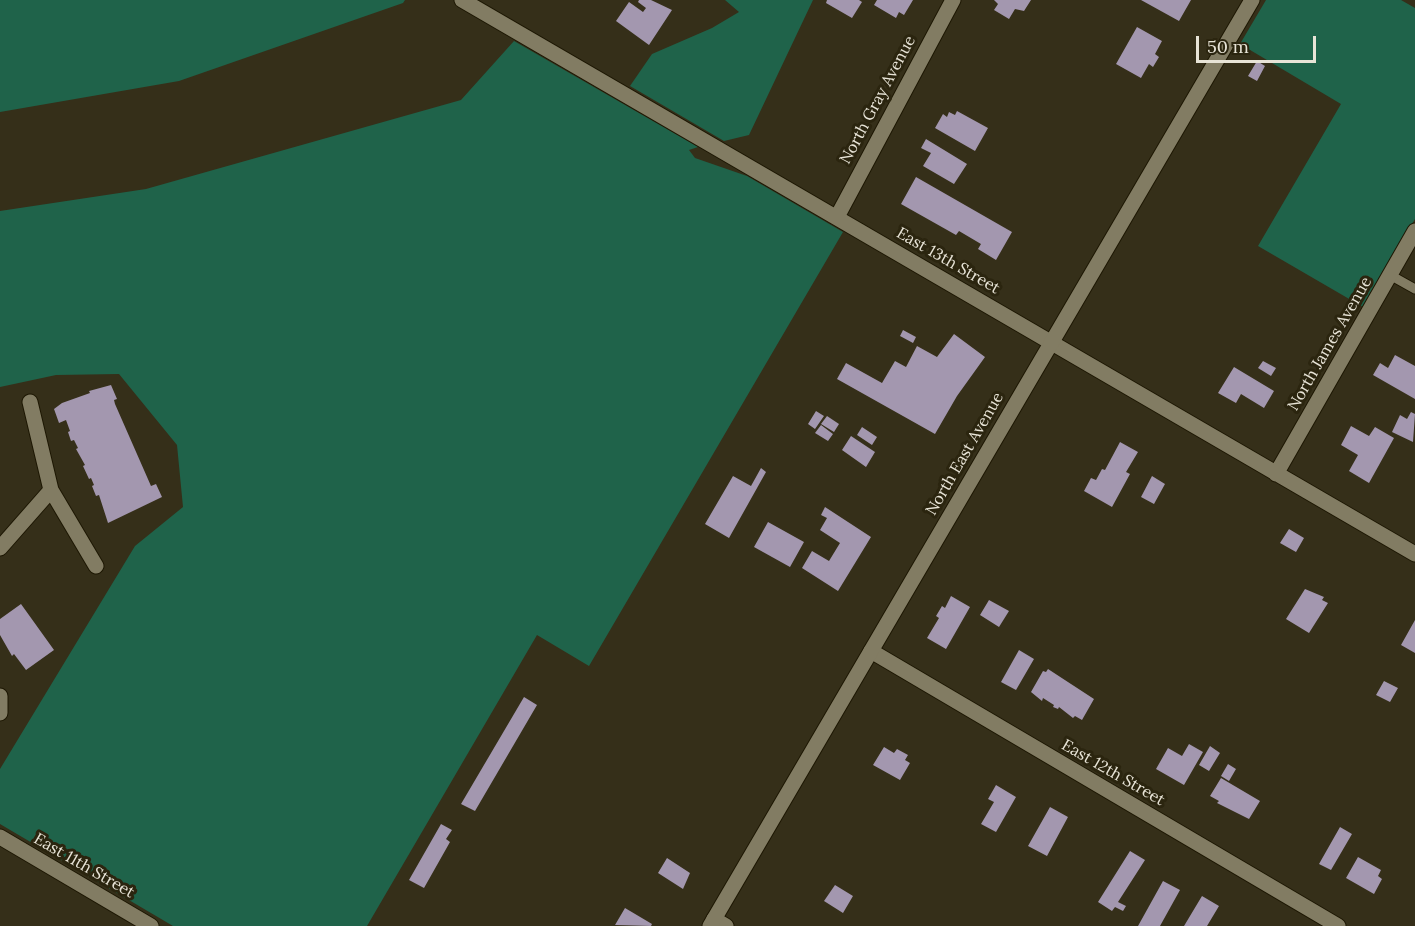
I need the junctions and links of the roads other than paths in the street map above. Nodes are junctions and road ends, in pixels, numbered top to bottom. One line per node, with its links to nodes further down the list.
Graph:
1 (462, 0): 4 (street, East 13th Street)
2 (953, 0): 4 (street, North Gray Avenue)
3 (1252, 0): 8 (street, North East Avenue)
4 (837, 217): 8 (street, East 13th Street)
5 (1415, 231): 6 (street, North James Avenue)
6 (1390, 275): 7 (lane); 10 (street, North James Avenue)
7 (1415, 289)
8 (1051, 343): 10 (street, East 13th Street); 15 (street, North East Avenue)
9 (30, 402): 11 (street)
10 (1276, 474): 13 (street, East 13th Street)
11 (51, 490): 12 (street); 14 (street)
12 (0, 548)
13 (1415, 554)
14 (96, 566)
15 (871, 651): 19 (street, North East Avenue); 21 (street, East 12th Street)
16 (0, 696): 17 (street)
17 (0, 713)
18 (0, 837): 20 (street, East 11th Street)
19 (717, 924)
20 (151, 926)
21 (1338, 926)

